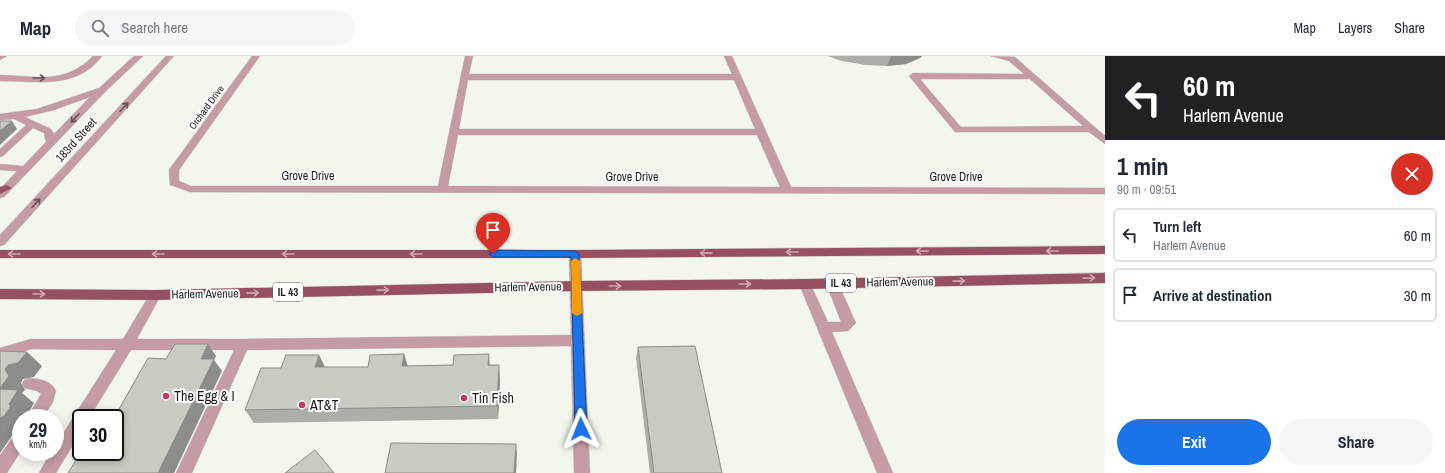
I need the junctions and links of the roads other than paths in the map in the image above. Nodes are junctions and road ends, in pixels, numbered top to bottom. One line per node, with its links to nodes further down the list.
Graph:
1 (3, 56): 10 (street)
2 (98, 56): 13 (street, one-way to 2)
3 (139, 56): 15 (street, 183rd Street)
4 (170, 56): 32 (street, 183rd Street, one-way to 4)
5 (256, 56): 27 (street, Orchard Drive)
6 (469, 56): 14 (street)
7 (728, 56): 11 (street)
8 (995, 56): 9 (street)
9 (1010, 57): 12 (street)
10 (0, 58)
11 (738, 77): 14 (street); 21 (street)
12 (1032, 77): 19 (street); 19 (street)
13 (0, 78)
14 (465, 78): 20 (street)
15 (102, 90): 17 (street); 23 (street, 183rd Street, one-way to 23)
16 (0, 117): 17 (street)
17 (17, 117): 18 (street)
18 (33, 123): 23 (street); 24 (street)
19 (1092, 130): 22 (street)
20 (454, 132): 21 (street); 28 (street)
21 (761, 132): 29 (street)
22 (1105, 141)
23 (51, 142): 26 (street, 183rd Street)
24 (0, 154)
25 (0, 167): 26 (street)
26 (25, 169): 30 (street, 183rd Street)
27 (174, 170): 28 (street, Grove Drive)
28 (442, 190): 29 (street, Grove Drive)
29 (787, 190): 31 (street, Grove Drive)
30 (2, 191)
31 (1105, 191)
32 (0, 242)
33 (1105, 250): 35 (main road, one-way to 35)
34 (0, 254): 35 (main road, one-way to 34)
35 (575, 254): 39 (street)
36 (1105, 278): 37 (main road, Harlem Avenue / IL 43, one-way to 36)
37 (832, 283): 38 (main road, Harlem Avenue / IL 43); 42 (street)
38 (805, 284): 39 (main road, Harlem Avenue / IL 43, one-way to 38); 42 (street)
39 (576, 286): 41 (main road, Harlem Avenue / IL 43, one-way to 39); 43 (street)
40 (0, 294): 41 (main road, Harlem Avenue / IL 43, one-way to 41)
41 (155, 295): 44 (street)
42 (824, 327): 56 (street)
43 (578, 340): 45 (street); 55 (street)
44 (127, 344): 45 (street); 46 (street); 49 (street)
45 (243, 345): 54 (street)
46 (0, 355)
47 (29, 384): 48 (street)
48 (40, 409)
49 (87, 409)
50 (72, 433): 53 (street)
51 (12, 451): 52 (street)
52 (0, 469)
53 (47, 473)
54 (184, 473)
55 (582, 473)
56 (885, 473)

